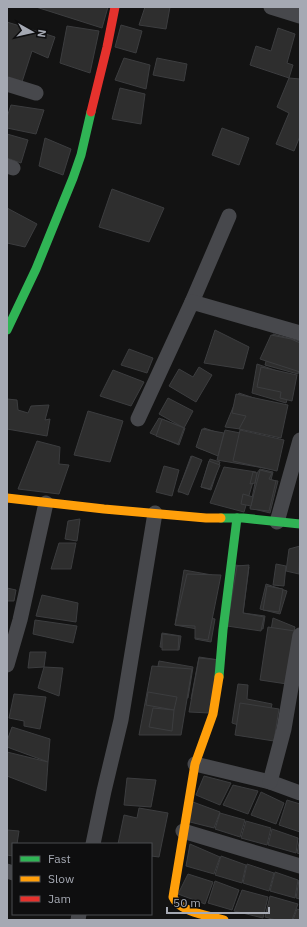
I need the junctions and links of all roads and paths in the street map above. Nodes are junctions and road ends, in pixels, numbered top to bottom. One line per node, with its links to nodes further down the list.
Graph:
1 (115, 7): 8 (main road)
2 (271, 7): 3 (street)
3 (300, 16)
4 (7, 84): 5 (street)
5 (36, 93)
6 (229, 216): 7 (street)
7 (192, 302): 9 (street); 10 (street)
8 (7, 330)
9 (300, 333)
10 (138, 419)
11 (300, 440): 16 (street)
12 (7, 498): 13 (main road)
13 (46, 503): 14 (main road); 19 (street)
14 (155, 513): 15 (main road); 24 (street)
15 (237, 518): 16 (main road); 20 (main road)
16 (277, 522): 17 (main road)
17 (300, 524)
18 (300, 635): 21 (street)
19 (7, 665)
20 (195, 764): 21 (street); 23 (main road)
21 (270, 782): 22 (street)
22 (300, 793)
23 (184, 831): 25 (street); 26 (main road)
24 (93, 843)
25 (300, 866)
26 (224, 920)

